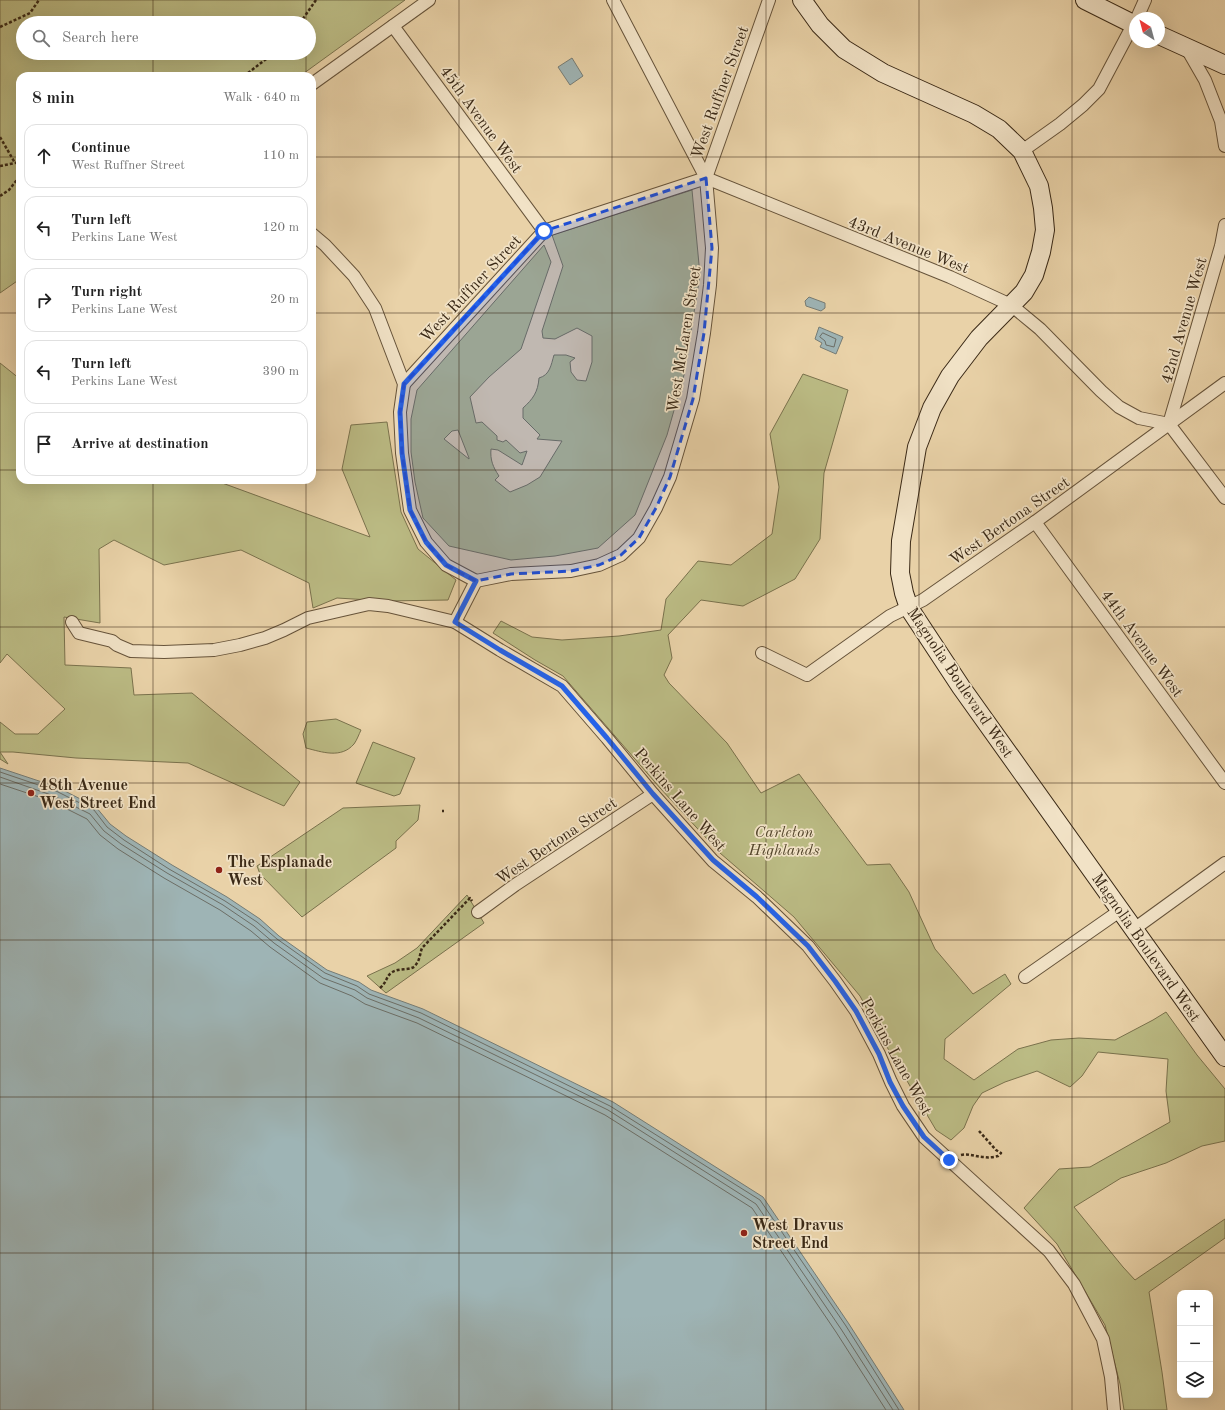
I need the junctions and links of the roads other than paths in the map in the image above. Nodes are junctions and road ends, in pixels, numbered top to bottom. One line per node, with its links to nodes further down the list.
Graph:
1 (429, 0): 9 (street)
2 (613, 0): 17 (street)
3 (769, 0): 17 (street, West Ruffner Street)
4 (802, 0): 16 (street, Magnolia Boulevard West)
5 (1085, 0): 8 (street)
6 (1145, 0): 7 (street)
7 (1140, 12)
8 (1129, 19)
9 (393, 26): 14 (street); 19 (street, 45th Avenue West)
10 (1129, 33): 16 (street)
11 (1165, 38): 12 (street)
12 (1186, 47): 13 (street); 15 (street)
13 (1225, 65)
14 (316, 81)
15 (1225, 146)
16 (1022, 151): 21 (street, Magnolia Boulevard West)
17 (706, 178): 19 (street, West Ruffner Street); 21 (street, 43rd Avenue West); 27 (street, West McLaren Street)
18 (1225, 225): 24 (street, 42nd Avenue West)
19 (544, 231): 23 (street, West Ruffner Street)
20 (316, 237): 23 (street)
21 (1011, 304): 24 (street, 43rd Avenue West); 28 (street, Magnolia Boulevard West)
22 (1225, 383): 24 (street, West Bertona Street)
23 (404, 384): 27 (street)
24 (1169, 424): 25 (street); 26 (street, West Bertona Street)
25 (1225, 498)
26 (1035, 522): 28 (street, West Bertona Street); 32 (street, 44th Avenue West)
27 (476, 581): 30 (street)
28 (908, 608): 31 (street, West Bertona Street); 35 (street, Magnolia Boulevard West)
29 (72, 622): 30 (street)
30 (455, 622): 33 (street, Perkins Lane West)
31 (762, 653)
32 (1225, 783)
33 (653, 794): 36 (street, West Bertona Street); 40 (street, Perkins Lane West)
34 (1225, 863): 37 (street)
35 (1121, 910): 37 (street, Magnolia Boulevard West); 38 (street)
36 (478, 912)
37 (1134, 929): 39 (street, Magnolia Boulevard West)
38 (1026, 977)
39 (1225, 1056)
40 (1114, 1410)

